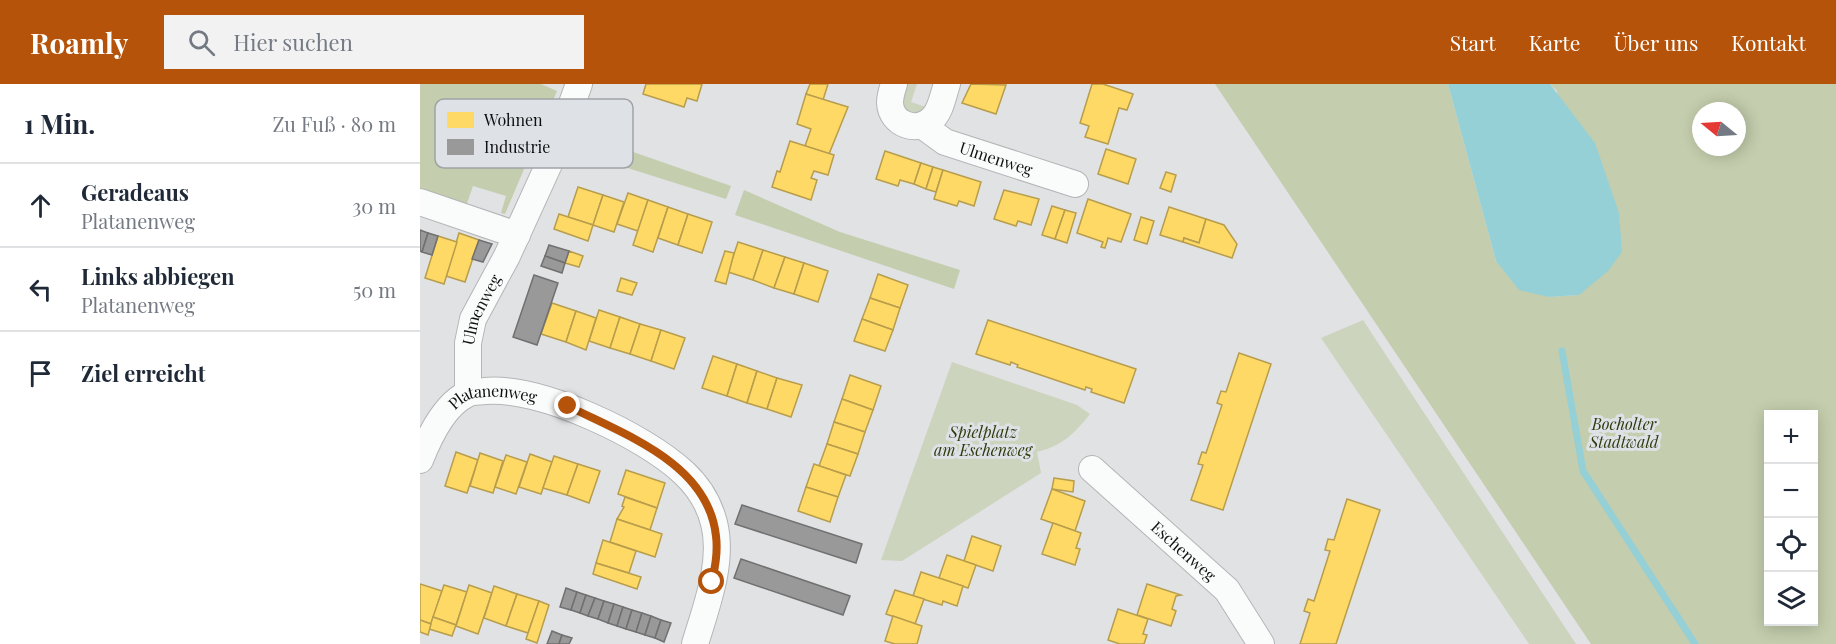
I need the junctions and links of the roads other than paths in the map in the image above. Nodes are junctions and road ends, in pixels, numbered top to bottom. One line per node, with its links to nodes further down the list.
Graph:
1 (579, 84): 4 (street, Ulmenweg)
2 (894, 84): 5 (street, Ulmenweg)
3 (947, 84): 5 (street)
4 (574, 99)
5 (923, 126): 7 (street, Ulmenweg)
6 (547, 168): 9 (street, Ulmenweg)
7 (1075, 184)
8 (420, 202): 9 (street)
9 (517, 235): 10 (street, Ulmenweg)
10 (468, 393): 11 (street, Platanenweg); 13 (street, Platanenweg)
11 (420, 460)
12 (1092, 469): 14 (street, Eschenweg)
13 (695, 644)
14 (1261, 644)

